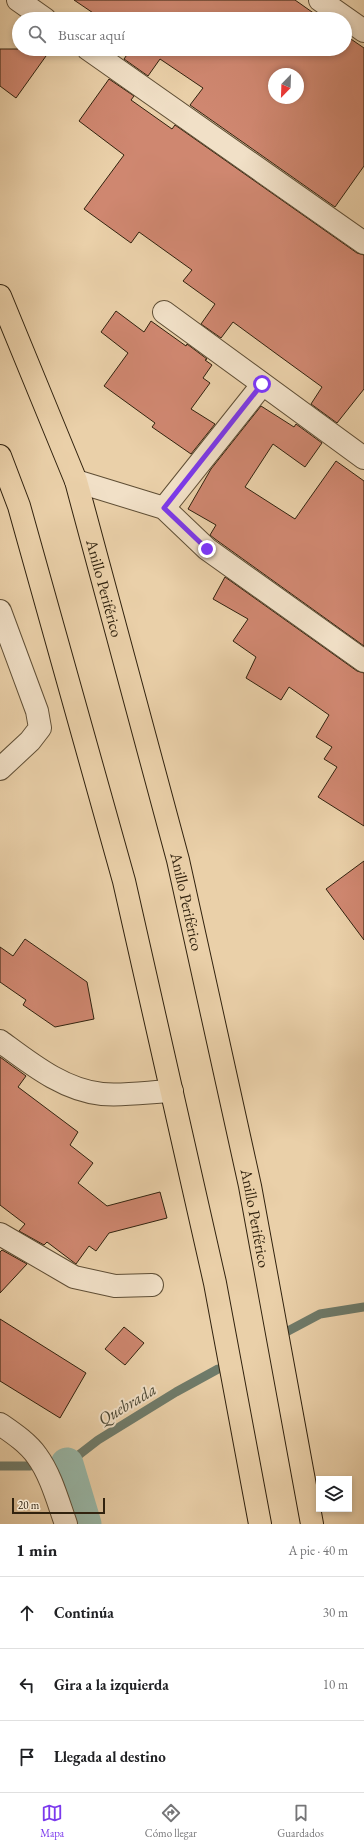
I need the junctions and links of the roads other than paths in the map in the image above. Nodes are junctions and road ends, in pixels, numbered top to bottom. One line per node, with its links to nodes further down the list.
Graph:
1 (18, 0): 3 (street)
2 (320, 0): 4 (street)
3 (35, 12)
4 (337, 12)
5 (352, 23): 6 (street)
6 (364, 31)
7 (98, 56): 8 (street)
8 (364, 243)
9 (0, 296): 14 (highway, Anillo Periférico)
10 (164, 312): 11 (street)
11 (262, 384): 13 (street); 15 (street)
12 (0, 456): 20 (highway)
13 (364, 458)
14 (76, 481): 15 (street); 26 (highway, Anillo Periférico)
15 (164, 508): 17 (street)
16 (0, 611): 18 (street)
17 (364, 662)
18 (0, 769)
19 (0, 1041): 20 (street)
20 (172, 1091): 25 (highway)
21 (0, 1234): 22 (street)
22 (152, 1284)
23 (0, 1424): 24 (street)
24 (66, 1524)
25 (260, 1524)
26 (312, 1524)

